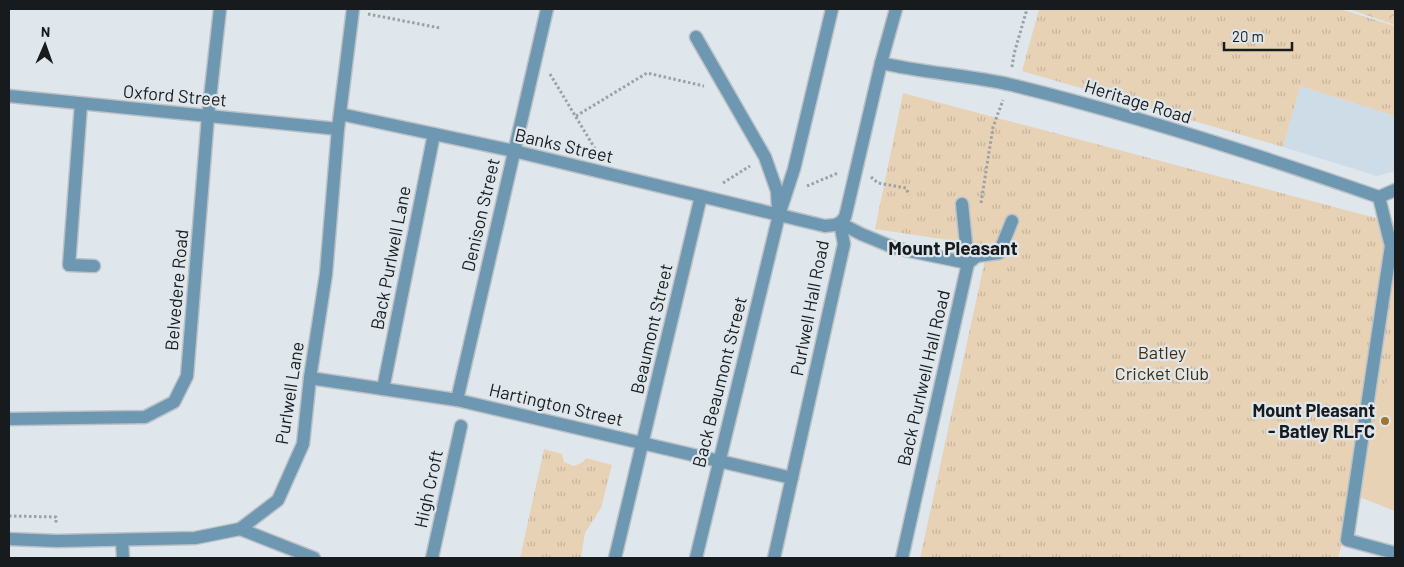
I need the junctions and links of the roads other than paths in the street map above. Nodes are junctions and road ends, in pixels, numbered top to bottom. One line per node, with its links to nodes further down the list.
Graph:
1 (220, 9): 11 (street, Belvedere Road)
2 (547, 9): 14 (street, Denison Street)
3 (832, 9): 19 (street)
4 (896, 9): 7 (street, Purlwell Hall Road)
5 (353, 10): 10 (street, Purlwell Lane)
6 (696, 37): 19 (street)
7 (880, 63): 17 (street, Heritage Road); 21 (street, Purlwell Hall Road)
8 (9, 96): 9 (street, Oxford Street)
9 (81, 104): 11 (street, Oxford Street); 23 (street)
10 (340, 114): 12 (street, Purlwell Lane); 13 (street, Banks Street)
11 (208, 116): 12 (street, Oxford Street); 27 (street, Belvedere Road)
12 (338, 129): 24 (street, Purlwell Lane)
13 (434, 134): 14 (street, Banks Street); 25 (street, Back Purlwell Lane)
14 (514, 151): 16 (street, Banks Street); 26 (street, Denison Street)
15 (1395, 190): 17 (street)
16 (701, 196): 19 (street, Banks Street); 29 (street, Beaumont Street)
17 (1379, 197): 35 (street)
18 (962, 204): 22 (street, Back Purlwell Hall Road)
19 (779, 214): 21 (street, Banks Street); 30 (street, Back Beaumont Street)
20 (1012, 221): 22 (street)
21 (840, 223): 22 (street); 31 (street, Purlwell Hall Road)
22 (968, 263): 42 (street, Back Purlwell Hall Road)
23 (94, 266)
24 (310, 378): 25 (street, Hartington Street); 32 (street, Purlwell Lane)
25 (383, 389): 26 (street, Hartington Street)
26 (457, 400): 29 (street, Hartington Street)
27 (9, 419)
28 (460, 426): 38 (street, High Croft)
29 (643, 443): 30 (street, Hartington Street); 39 (street, Beaumont Street)
30 (719, 462): 31 (street, Hartington Street); 40 (street, Back Beaumont Street)
31 (792, 478): 41 (street, Purlwell Hall Road)
32 (240, 529): 34 (street, Purlwell Lane); 37 (street)
33 (9, 539): 34 (street, Purlwell Lane)
34 (122, 540): 36 (street)
35 (1395, 553)
36 (123, 558)
37 (314, 558)
38 (432, 558)
39 (615, 558)
40 (696, 558)
41 (774, 558)
42 (902, 558)

